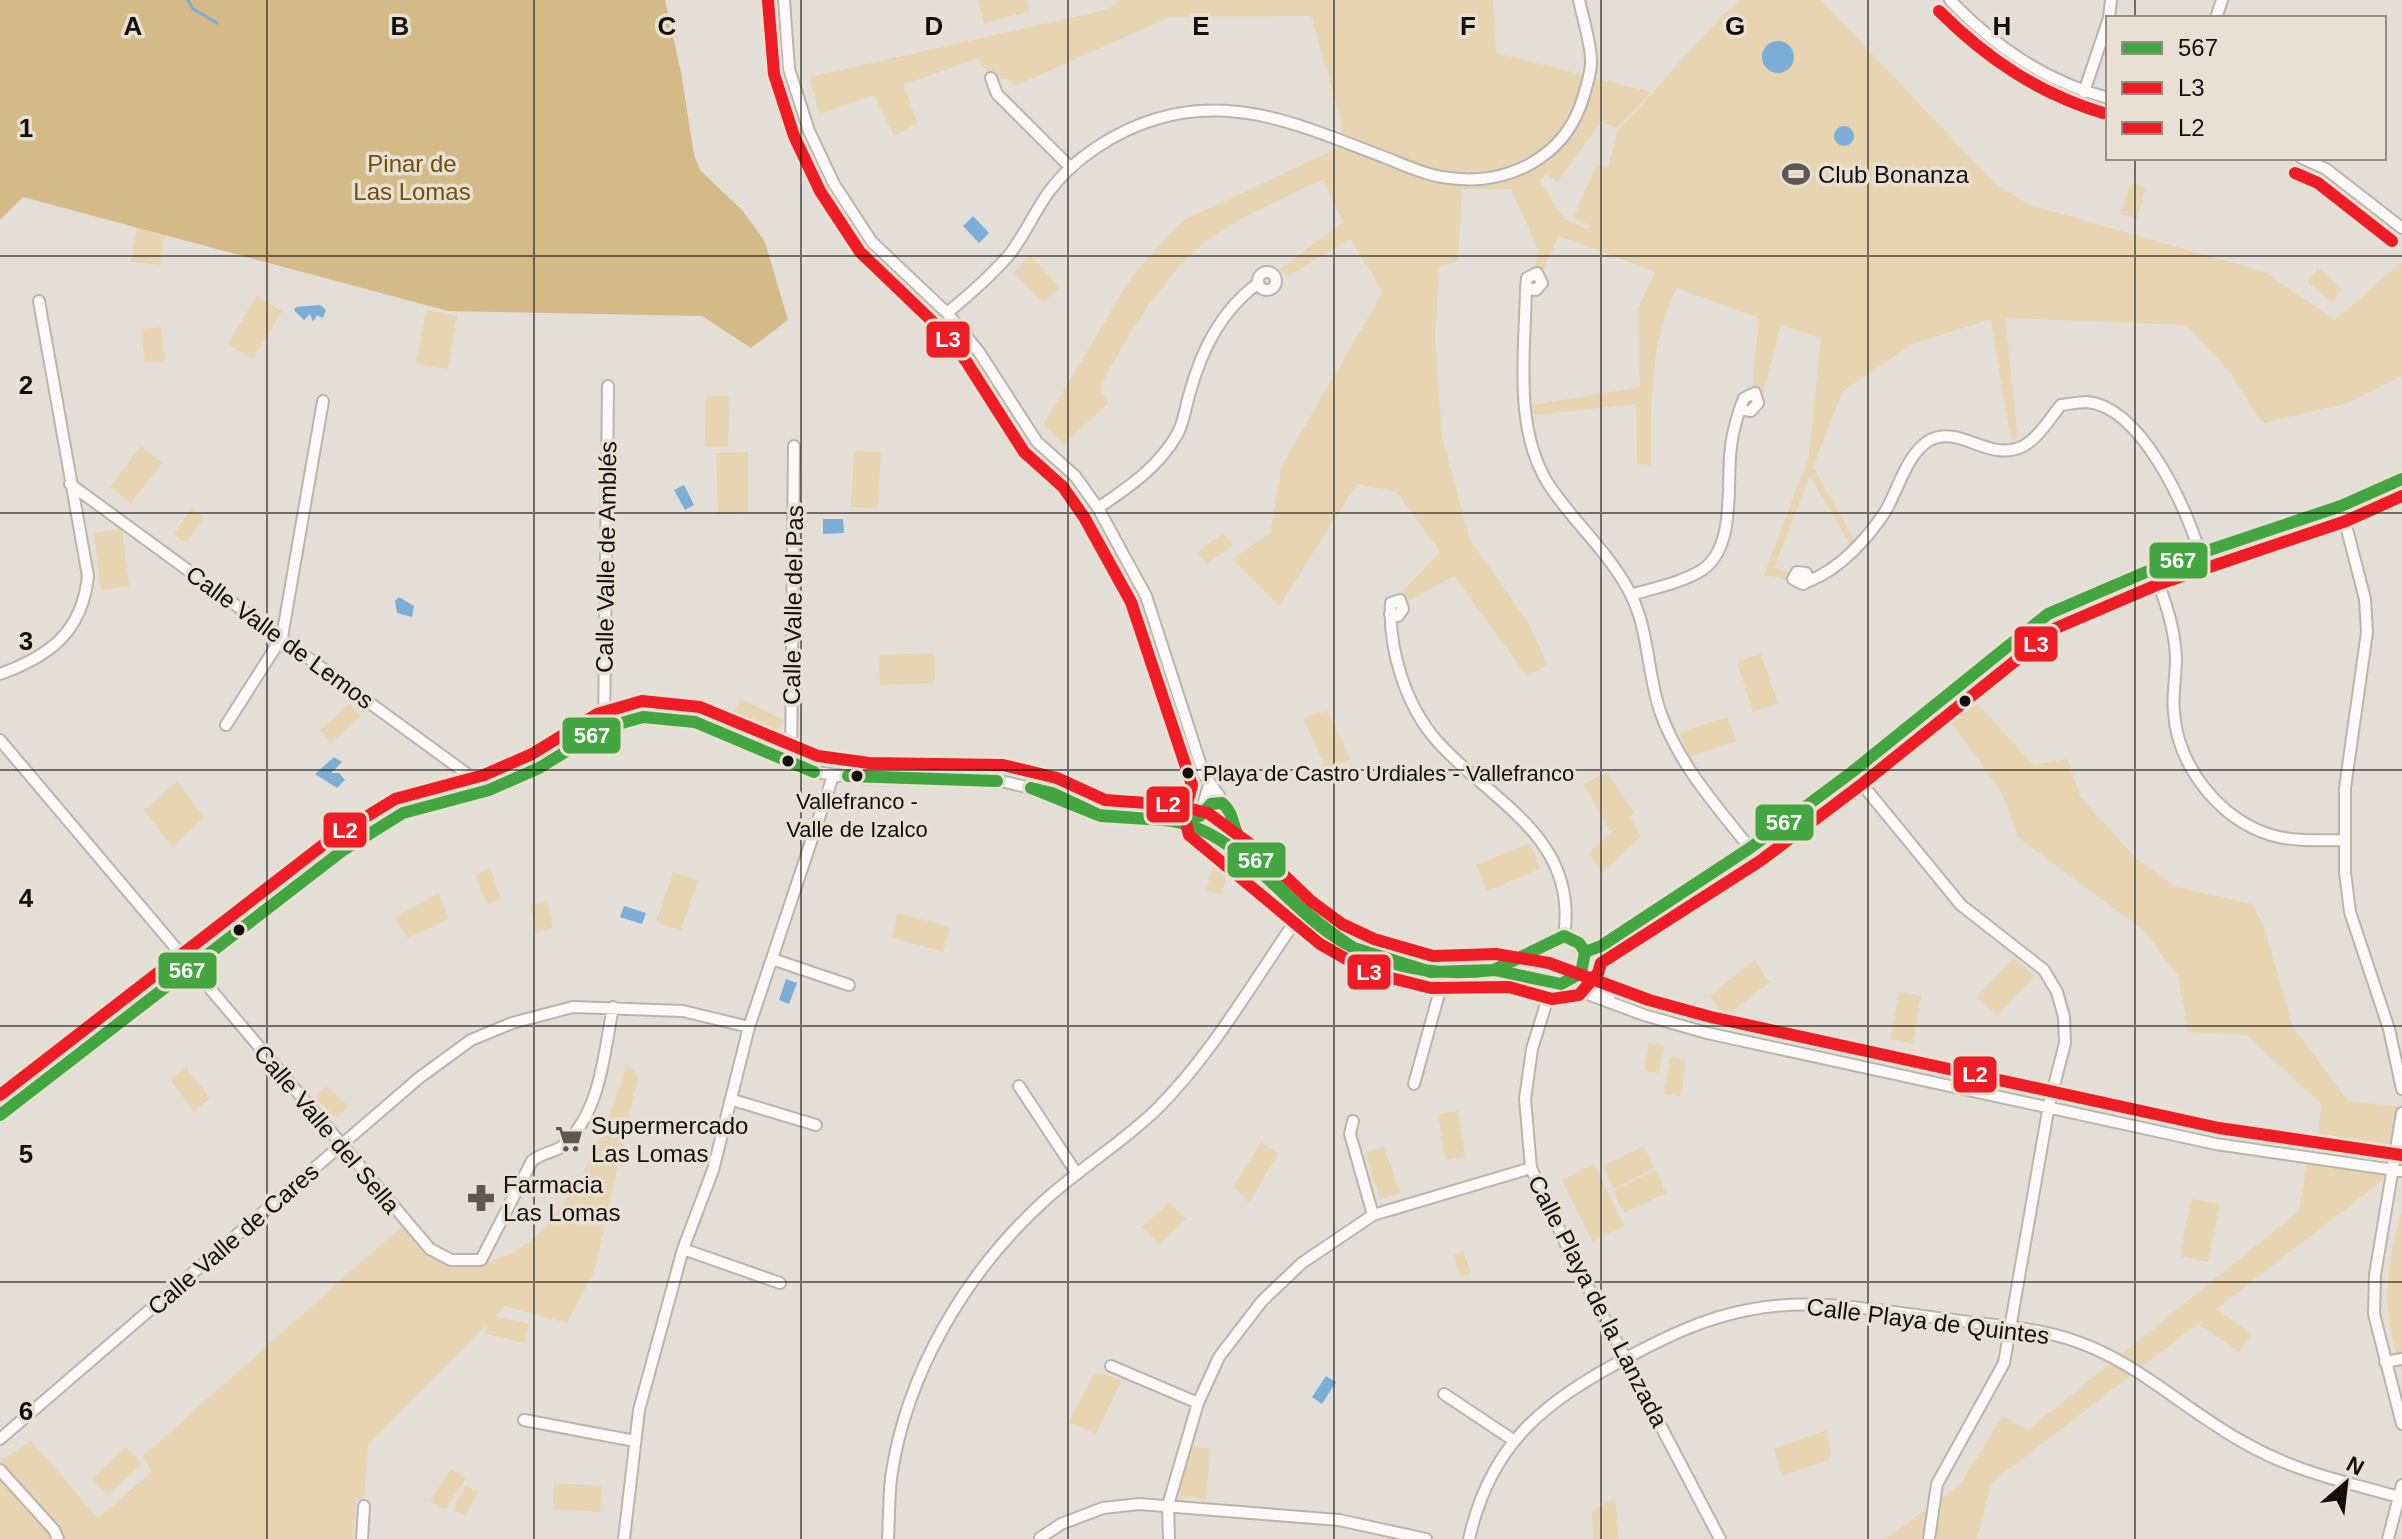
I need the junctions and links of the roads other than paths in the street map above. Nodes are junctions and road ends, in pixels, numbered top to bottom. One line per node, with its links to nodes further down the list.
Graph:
1 (784, 0): 14 (street)
2 (1579, 0): 9 (street)
3 (1950, 0): 6 (street)
4 (2106, 26): 6 (street)
5 (991, 78): 9 (street)
6 (2084, 92): 7 (street)
7 (2106, 98)
8 (2306, 160): 10 (street)
9 (1071, 168): 14 (street)
10 (2402, 228)
11 (1257, 284): 22 (street)
12 (1526, 288): 26 (street)
13 (39, 301): 20 (street)
14 (947, 313): 22 (street)
15 (608, 386): 31 (street, Calle Valle de Amblés)
16 (323, 401): 28 (street)
17 (1740, 409): 26 (street)
18 (794, 446): 33 (street, Calle Valle del Pas)
19 (2402, 479): 21 (street)
20 (70, 484): 28 (street, Calle Valle de Lemos); 29 (street)
21 (2341, 506): 23 (street); 44 (street)
22 (1098, 508): 36 (street)
23 (2200, 553): 24 (street); 25 (street)
24 (2153, 569): 34 (street); 44 (street)
25 (1809, 581)
26 (1631, 595): 45 (street)
27 (1390, 614): 48 (street)
28 (282, 637): 30 (street); 37 (street, Calle Valle de Lemos)
29 (0, 674)
30 (226, 725)
31 (604, 728): 33 (street); 37 (street)
32 (0, 740): 52 (street, Calle Valle del Sella)
33 (791, 763): 35 (street)
34 (1852, 772): 45 (street); 67 (street)
35 (833, 776): 40 (street); 51 (street)
36 (1209, 785): 38 (street); 39 (street)
37 (489, 790): 52 (street)
38 (1222, 803): 39 (street); 41 (street)
39 (1201, 814): 40 (street); 42 (street)
40 (1173, 821): 42 (street)
41 (1233, 826): 43 (street); 46 (street)
42 (1203, 828): 43 (street)
43 (1215, 836): 46 (street)
44 (2344, 840): 65 (street)
45 (1750, 848): 50 (street)
46 (1276, 890): 47 (street)
47 (1301, 913): 54 (street); 76 (street)
48 (1564, 936): 49 (street); 50 (street)
49 (1539, 949): 53 (street); 56 (street)
50 (1585, 952): 55 (street)
51 (772, 959): 58 (street); 62 (street)
52 (189, 967): 69 (street); 72 (street, Calle Valle del Sella)
53 (1495, 970): 54 (street); 56 (street)
54 (1445, 972): 63 (street)
55 (1581, 973): 57 (street); 60 (street)
56 (1545, 978): 57 (street); 59 (street)
57 (1562, 984): 59 (street); 60 (street)
58 (849, 985)
59 (1546, 1004): 73 (street, Calle Playa de la Lanzada)
60 (1621, 1005): 67 (street)
61 (613, 1007): 62 (street, Calle Valle de Cares); 72 (street, Calle Valle de Cares); 72 (street, Calle Valle del Sella)
62 (749, 1027): 66 (street)
63 (1414, 1084)
64 (1019, 1086): 76 (street)
65 (2402, 1089)
66 (733, 1100): 71 (street); 78 (street)
67 (2049, 1105): 74 (street); 80 (street)
68 (2402, 1113): 74 (street)
69 (0, 1115)
70 (1353, 1121): 77 (street)
71 (816, 1125)
72 (342, 1145): 89 (street, Calle Valle de Cares)
73 (1531, 1168): 77 (street); 81 (street, Calle Playa de la Lanzada)
74 (2390, 1169): 75 (street); 83 (street)
75 (2402, 1171)
76 (1077, 1174): 101 (street)
77 (1373, 1215): 86 (street)
78 (683, 1249): 79 (street); 91 (street)
79 (780, 1283)
80 (2011, 1328): 81 (street, Calle Playa de Quintes); 94 (street, Calle Playa de Quintes); 106 (street)
81 (1625, 1359): 90 (street, Calle Playa de Quintes); 105 (street, Calle Playa de la Lanzada)
82 (2402, 1359): 83 (street)
83 (2385, 1362): 88 (street)
84 (1111, 1366): 86 (street)
85 (1444, 1394): 90 (street)
86 (1198, 1403): 95 (street)
87 (524, 1420): 91 (street)
88 (2402, 1424)
89 (0, 1439)
90 (1513, 1440): 104 (street, Calle Playa de Quintes)
91 (635, 1441): 100 (street)
92 (0, 1470): 98 (street)
93 (2402, 1485): 94 (street)
94 (2401, 1498): 107 (street)
95 (1168, 1505): 97 (street); 102 (street); 103 (street)
96 (364, 1506): 99 (street)
97 (1040, 1538)
98 (58, 1539)
99 (362, 1539)
100 (624, 1539)
101 (888, 1539)
102 (1169, 1539)
103 (1426, 1539)
104 (1469, 1539)
105 (1720, 1539)
106 (1929, 1539)
107 (2388, 1539)

